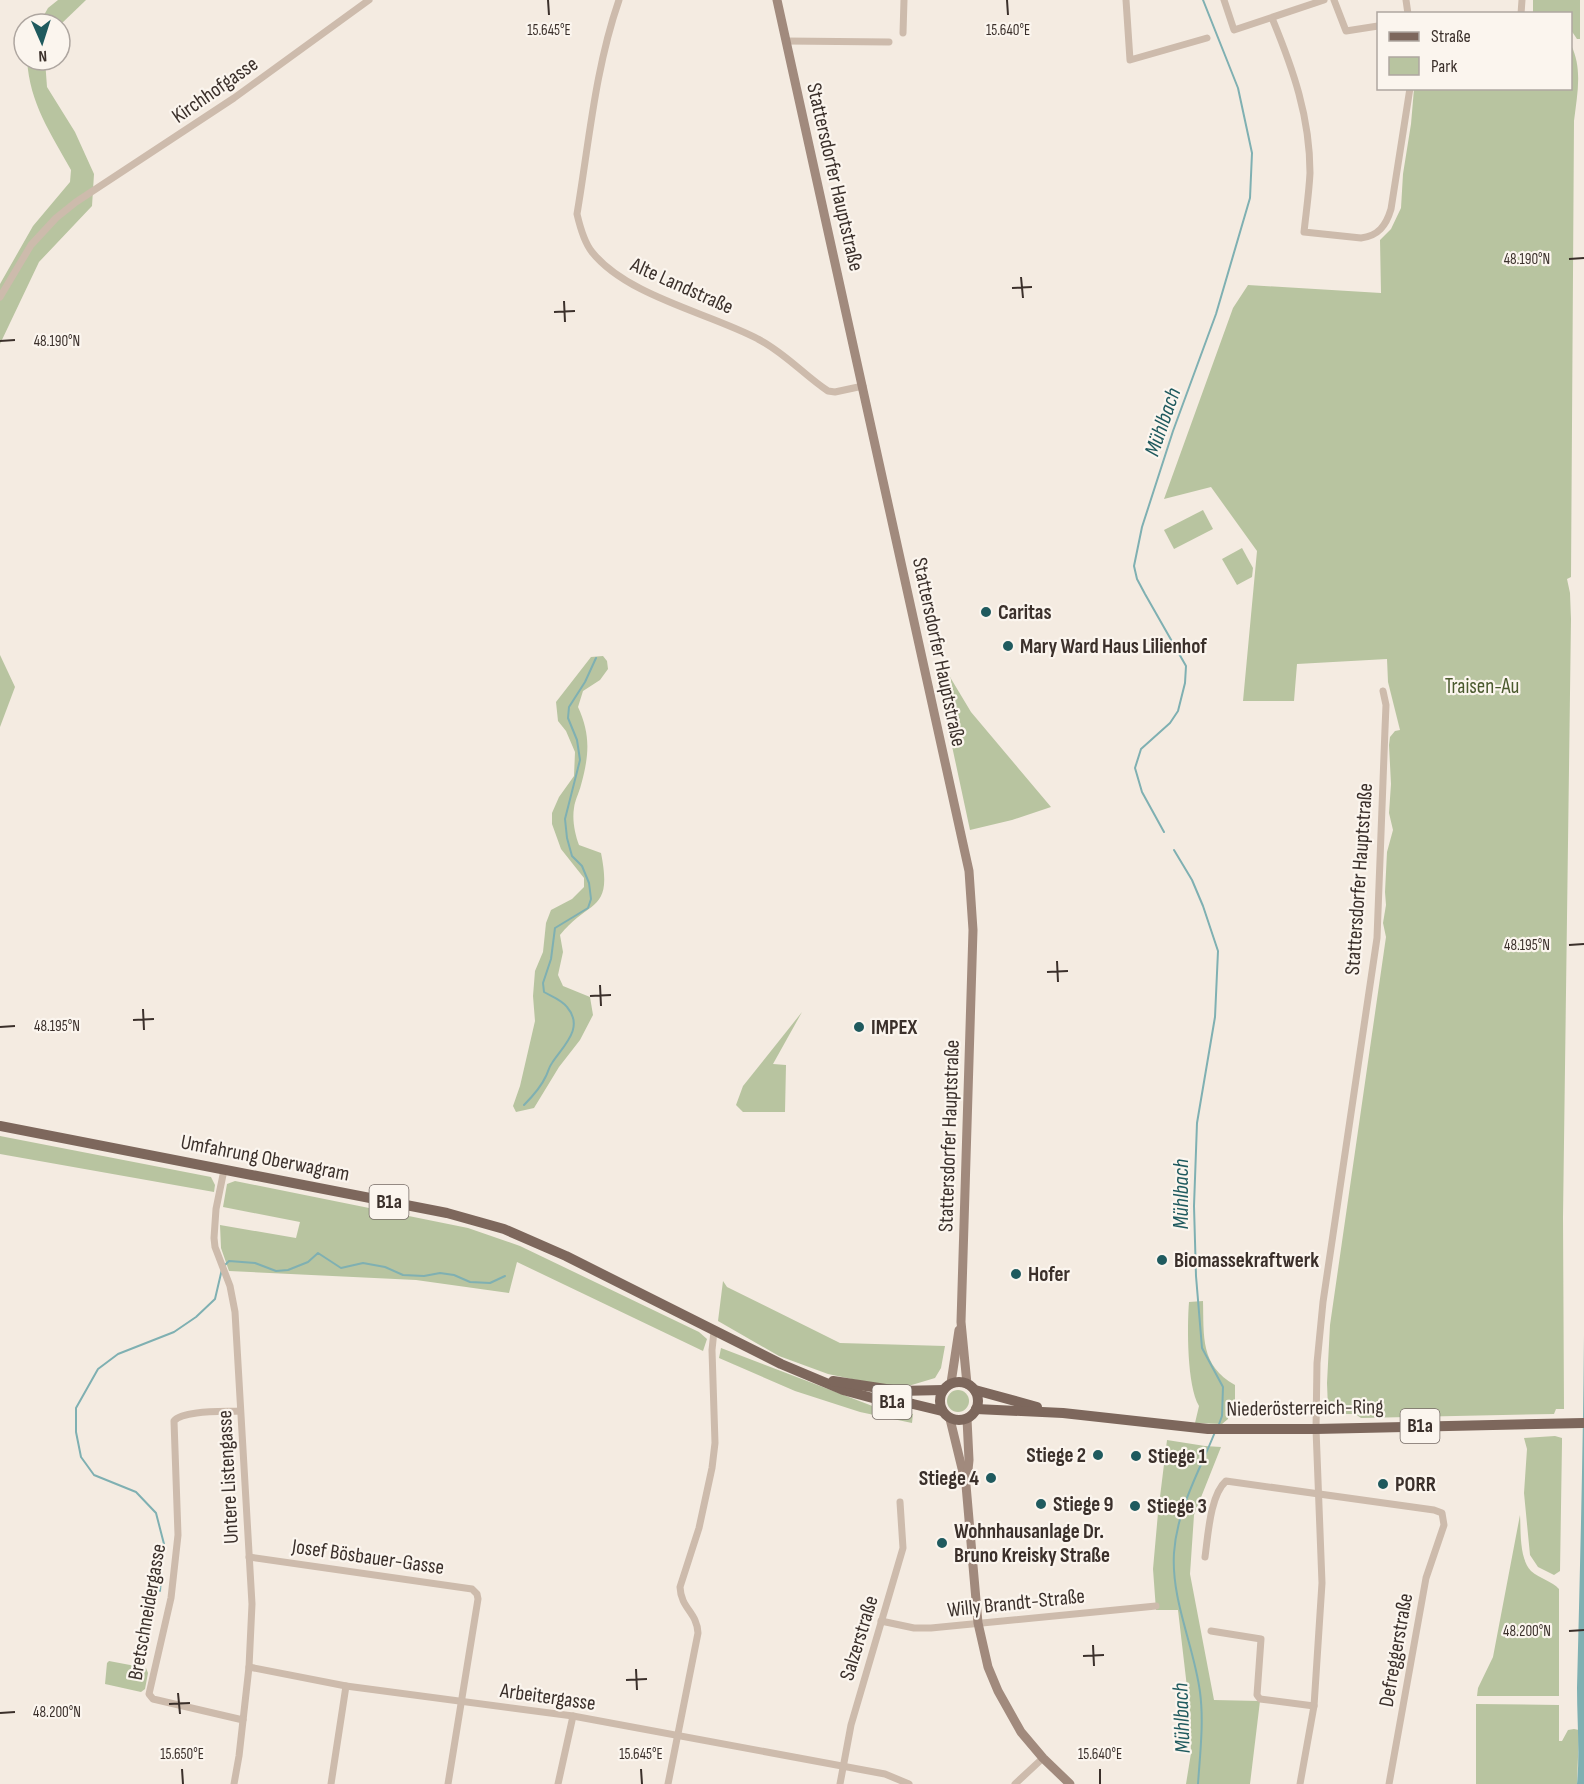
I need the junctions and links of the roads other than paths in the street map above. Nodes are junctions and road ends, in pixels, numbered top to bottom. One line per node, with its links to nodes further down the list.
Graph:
1 (369, 0): 16 (street, Kirchhofgasse)
2 (620, 0): 17 (street, Alte Landstraße)
3 (777, 0): 13 (main road, Stattersdorfer Hauptstraße)
4 (904, 0): 11 (street)
5 (1126, 0): 12 (street)
6 (1224, 0): 9 (street)
7 (1324, 0): 9 (street)
8 (1334, 0): 10 (street)
9 (1272, 18): 15 (street)
10 (1377, 26)
11 (903, 33)
12 (1207, 38)
13 (786, 41): 14 (street); 17 (main road, Stattersdorfer Hauptstraße)
14 (889, 42)
15 (1410, 90)
16 (0, 297)
17 (863, 386): 21 (main road, Stattersdorfer Hauptstraße)
18 (1383, 691): 32 (street, Stattersdorfer Hauptstraße)
19 (0, 1126): 20 (main road, Umfahrung Oberwagram / B1a)
20 (224, 1170): 22 (main road, Umfahrung Oberwagram / B1a); 27 (street, Untere Listengasse)
21 (961, 1322): 24 (main road, Stattersdorfer Hauptstraße); 25 (main road, Stattersdorfer Hauptstraße)
22 (714, 1331): 23 (main road, B1a); 48 (street)
23 (844, 1386): 24 (main road, B1a); 29 (main road, B1a)
24 (947, 1387): 25 (main road, B1a); 29 (main road, B1a)
25 (971, 1387): 26 (main road); 28 (main road, Niederösterreich-Ring / B1a)
26 (976, 1409): 28 (main road, Niederösterreich-Ring / B1a); 30 (main road)
27 (240, 1411): 36 (street, Untere Listengasse); 47 (street, Bretschneidergasse)
28 (1063, 1413): 32 (main road, Niederösterreich-Ring / B1a)
29 (946, 1415): 30 (main road, B1a); 33 (main road)
30 (967, 1419): 33 (main road)
31 (1584, 1423): 32 (main road, Niederösterreich-Ring / B1a)
32 (1316, 1429): 34 (street, Stattersdorfer Hauptstraße)
33 (966, 1485): 40 (main road)
34 (1320, 1494): 37 (street); 45 (street, Stattersdorfer Hauptstraße); 61 (street, Defreggerstraße)
35 (900, 1502): 39 (street, Salzerstraße)
36 (249, 1557): 42 (street, Untere Listengasse); 44 (street, Josef Bösbauer-Gasse)
37 (1205, 1557)
38 (1156, 1606): 40 (street, Willy Brandt-Straße)
39 (880, 1621): 40 (street, Willy Brandt-Straße); 50 (street, Salzerstraße)
40 (978, 1623): 49 (main road)
41 (1211, 1631): 45 (street)
42 (249, 1667): 43 (street, Arbeitergasse); 47 (street, Untere Listengasse)
43 (346, 1686): 44 (street, Arbeitergasse); 52 (street)
44 (463, 1701): 46 (street, Arbeitergasse); 53 (street)
45 (1314, 1706): 60 (street, Stattersdorfer Hauptstraße)
46 (573, 1716): 48 (street, Arbeitergasse); 54 (street)
47 (243, 1720): 51 (street, Untere Listengasse)
48 (678, 1734): 50 (street, Arbeitergasse); 55 (street)
49 (1043, 1758): 58 (street); 59 (main road)
50 (842, 1767): 56 (street, Salzerstraße); 57 (street, Arbeitergasse)
51 (234, 1784)
52 (331, 1784)
53 (448, 1784)
54 (558, 1784)
55 (668, 1784)
56 (840, 1784)
57 (909, 1784)
58 (1015, 1784)
59 (1070, 1784)
60 (1300, 1784)
61 (1389, 1784)

